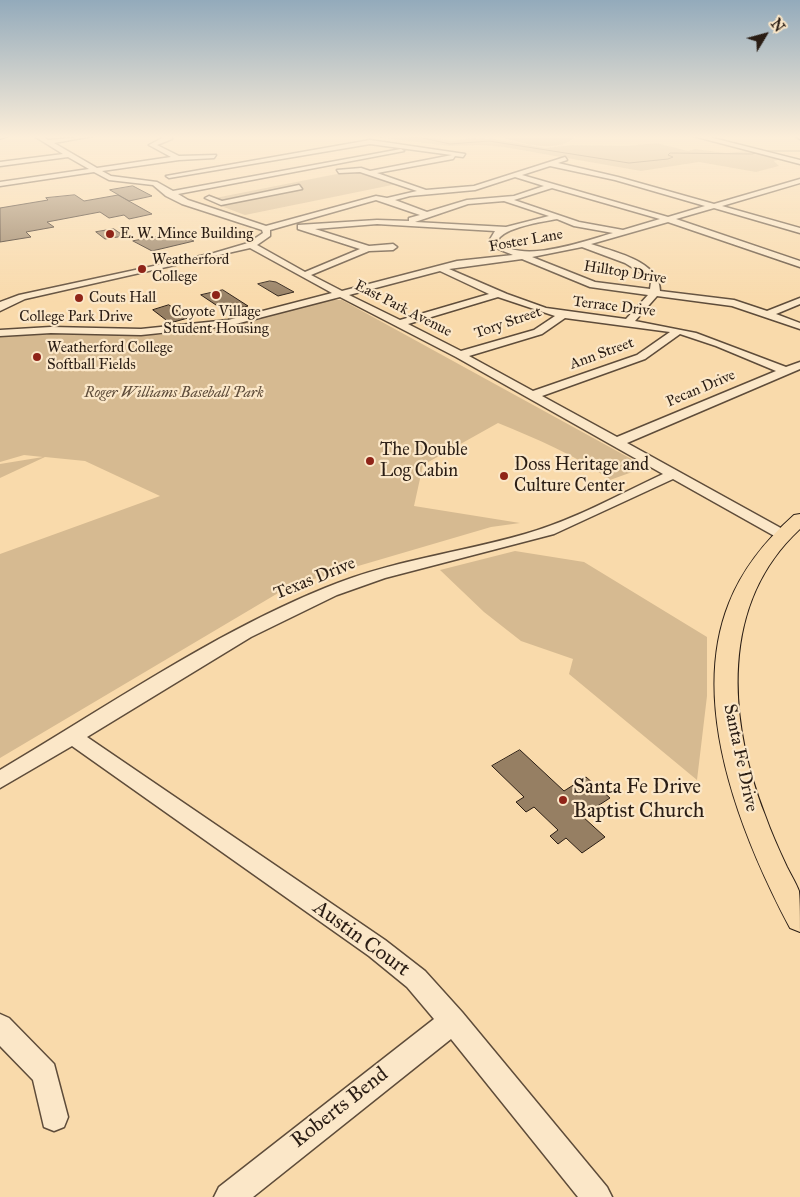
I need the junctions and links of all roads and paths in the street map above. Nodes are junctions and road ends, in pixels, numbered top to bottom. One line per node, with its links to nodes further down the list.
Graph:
1 (166, 192): 10 (street)
2 (180, 192): 10 (street)
3 (239, 192): 11 (street)
4 (275, 192): 11 (street)
5 (426, 192): 13 (street)
6 (537, 192): 12 (street)
7 (573, 192): 18 (street)
8 (662, 192): 15 (street)
9 (763, 192): 15 (street, Foster Lane)
10 (169, 194): 14 (street)
11 (209, 198): 14 (street)
12 (503, 199): 16 (street); 17 (street)
13 (387, 200): 16 (street); 19 (street)
14 (185, 202): 22 (street)
15 (714, 206): 18 (street, Foster Lane); 24 (street)
16 (427, 215): 20 (street)
17 (558, 216): 23 (street); 25 (street)
18 (667, 220): 25 (street, Foster Lane); 31 (street)
19 (290, 224): 21 (street); 22 (street)
20 (405, 224): 21 (street); 23 (street)
21 (301, 227): 29 (street)
22 (266, 229): 27 (street)
23 (506, 229): 30 (street, Hilltop Drive)
24 (800, 231)
25 (623, 232): 26 (street, Foster Lane)
26 (582, 244): 30 (street, Foster Lane); 34 (street)
27 (251, 245): 33 (street, East Park Avenue); 40 (street)
28 (393, 247): 29 (street)
29 (368, 249): 33 (street)
30 (521, 255): 32 (street, Foster Lane); 34 (street, Hilltop Drive)
31 (800, 264)
32 (440, 268): 35 (street, Foster Lane); 36 (street, Terrace Drive)
33 (304, 275): 35 (street, East Park Avenue)
34 (655, 292): 38 (street, Hilltop Drive); 41 (street, Ann Street)
35 (342, 294): 40 (street, College Park Drive); 42 (street, East Park Avenue)
36 (498, 294): 39 (street, Terrace Drive); 42 (street)
37 (800, 301): 38 (street)
38 (768, 314): 43 (street, Hilltop Drive)
39 (563, 315): 41 (street, Terrace Drive); 45 (street, Tory Street)
40 (2, 323)
41 (629, 323): 44 (street, Terrace Drive)
42 (399, 324): 45 (street, East Park Avenue)
43 (800, 326)
44 (678, 331): 47 (street, Terrace Drive); 48 (street, Ann Street)
45 (460, 356): 48 (street, East Park Avenue)
46 (800, 365): 47 (street, Pecan Drive)
47 (786, 371): 49 (street, Pecan Drive)
48 (532, 395): 49 (street, East Park Avenue)
49 (615, 443): 50 (street, East Park Avenue)
50 (672, 474): 51 (street, East Park Avenue); 52 (street, Texas Drive)
51 (791, 527): 54 (main road, Santa Fe Drive)
52 (73, 737): 53 (street, Texas Drive); 55 (street, Austin Court)
53 (0, 780)
54 (800, 919)
55 (453, 1021): 58 (street, Roberts Bend); 59 (street, Austin Court)
56 (0, 1027): 57 (street)
57 (54, 1116)
58 (228, 1197)
59 (597, 1197)

